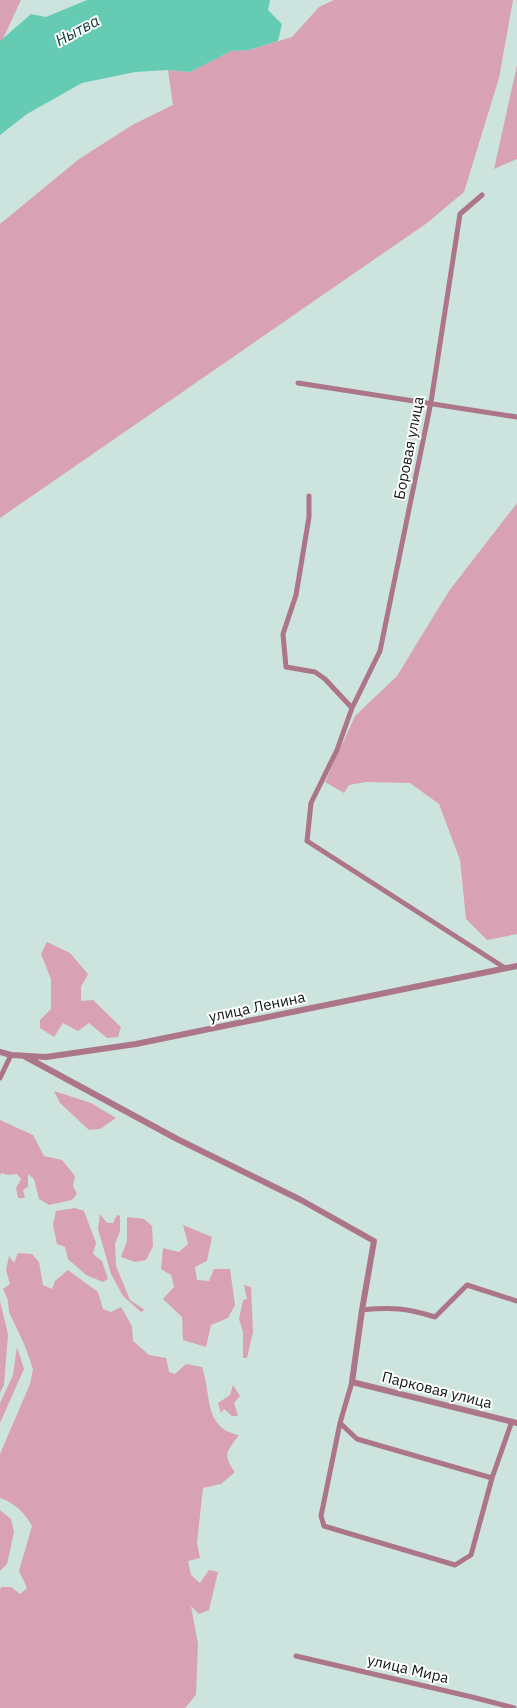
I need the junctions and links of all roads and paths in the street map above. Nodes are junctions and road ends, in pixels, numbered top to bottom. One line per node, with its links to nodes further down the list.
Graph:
1 (482, 195): 3 (street, Боровая улица)
2 (298, 382): 3 (street)
3 (431, 402): 4 (street); 6 (street, Боровая улица)
4 (517, 417)
5 (309, 496): 6 (street)
6 (352, 708): 8 (street, Боровая улица)
7 (517, 966): 8 (street, улица Ленина)
8 (505, 968): 11 (street, улица Ленина)
9 (0, 1052): 10 (street, улица Ленина)
10 (11, 1055): 11 (street, улица Ленина); 12 (street)
11 (24, 1056): 14 (street)
12 (0, 1078)
13 (517, 1301): 14 (street)
14 (362, 1310): 15 (street)
15 (352, 1382): 16 (street, Парковая улица); 17 (street)
16 (515, 1422): 18 (street)
17 (340, 1423): 18 (street); 18 (street)
18 (492, 1478)
19 (296, 1656): 20 (street, улица Мира)
20 (514, 1708)

